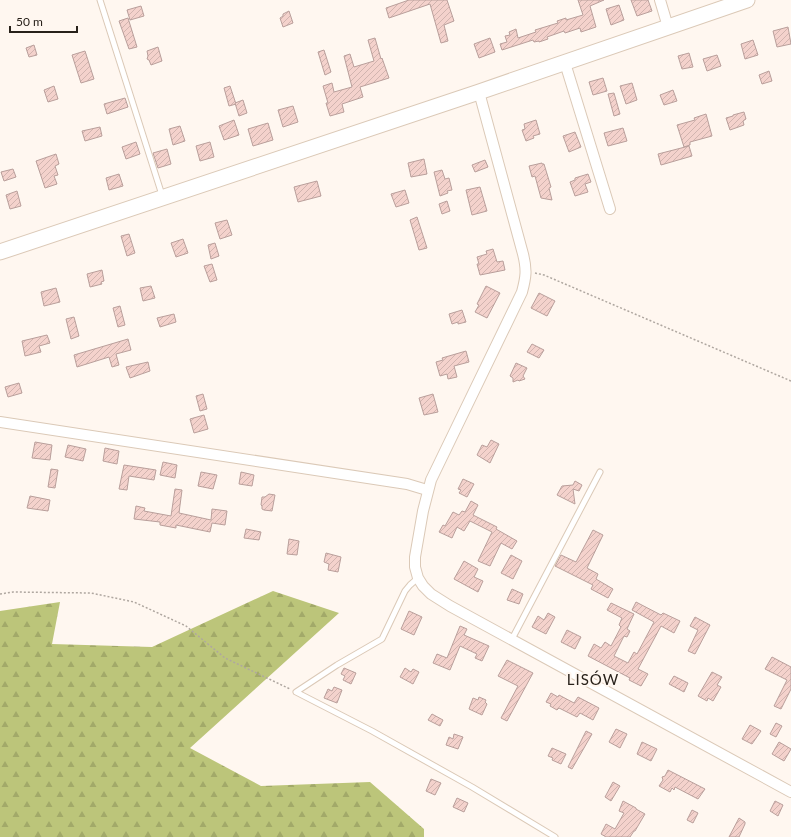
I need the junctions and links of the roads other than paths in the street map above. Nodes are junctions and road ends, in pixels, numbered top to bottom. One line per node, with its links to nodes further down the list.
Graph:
1 (100, 0): 7 (lane)
2 (660, 0): 4 (street)
3 (747, 0): 4 (street)
4 (668, 27): 5 (street)
5 (565, 63): 6 (street); 8 (street)
6 (479, 92): 7 (street); 12 (street)
7 (163, 198): 9 (street)
8 (610, 209)
9 (0, 252)
10 (0, 422): 12 (street)
11 (600, 472): 14 (lane)
12 (427, 490): 13 (street)
13 (418, 578): 14 (street); 16 (lane)
14 (512, 639): 15 (street)
15 (791, 792)
16 (555, 837)

